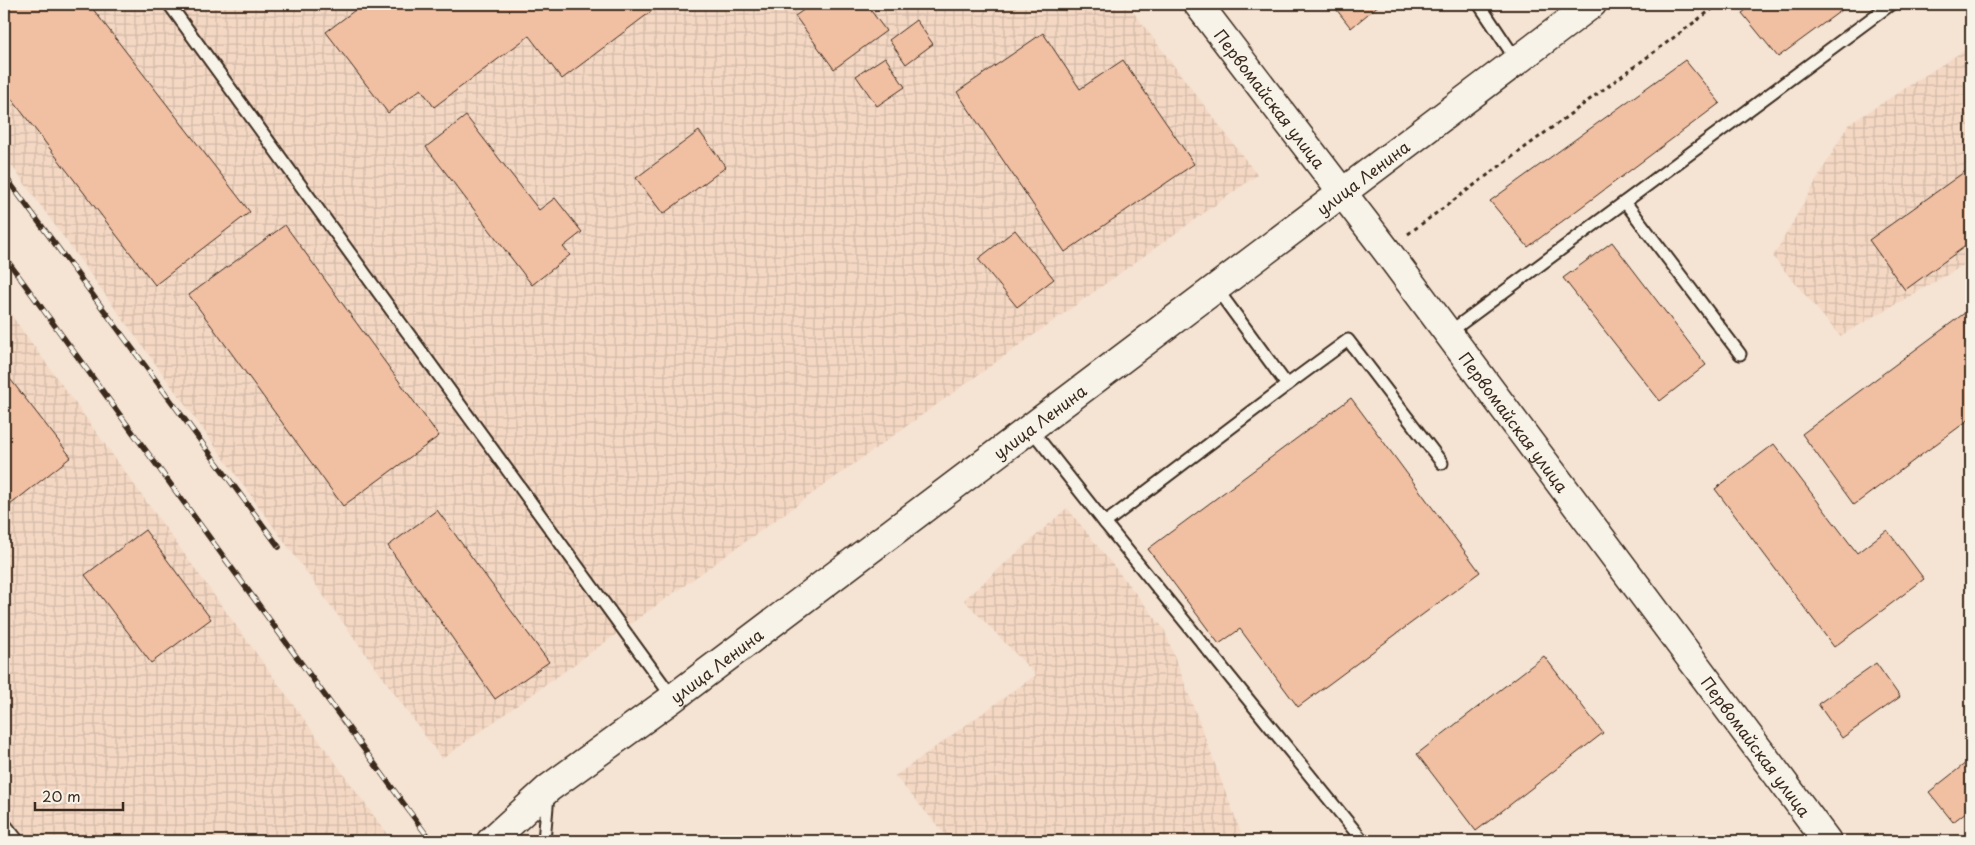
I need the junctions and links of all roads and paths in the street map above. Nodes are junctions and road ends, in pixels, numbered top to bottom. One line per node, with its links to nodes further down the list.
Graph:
1 (169, 4): 18 (lane)
2 (1198, 4): 8 (street, Первомайская улица)
3 (1479, 4): 7 (lane)
4 (1592, 4): 7 (street, улица Ленина)
5 (1720, 4): 10 (path)
6 (1891, 4): 9 (lane)
7 (1518, 61): 8 (street, улица Ленина)
8 (1342, 193): 10 (street, Первомайская улица); 11 (street, улица Ленина)
9 (1625, 202): 12 (lane); 13 (lane)
10 (1386, 250): 12 (street, Первомайская улица)
11 (1216, 288): 14 (lane); 15 (street, улица Ленина)
12 (1447, 334): 25 (street, Первомайская улица)
13 (1740, 354)
14 (1287, 386): 16 (lane); 17 (lane)
15 (1030, 428): 17 (lane); 18 (street, улица Ленина)
16 (1442, 463)
17 (1105, 523): 24 (lane)
18 (673, 698): 19 (street, улица Ленина)
19 (549, 788): 22 (street, улица Ленина); 23 (lane)
20 (4, 823): 21 (lane)
21 (18, 841)
22 (491, 841)
23 (544, 841)
24 (1363, 841)
25 (1828, 841)

